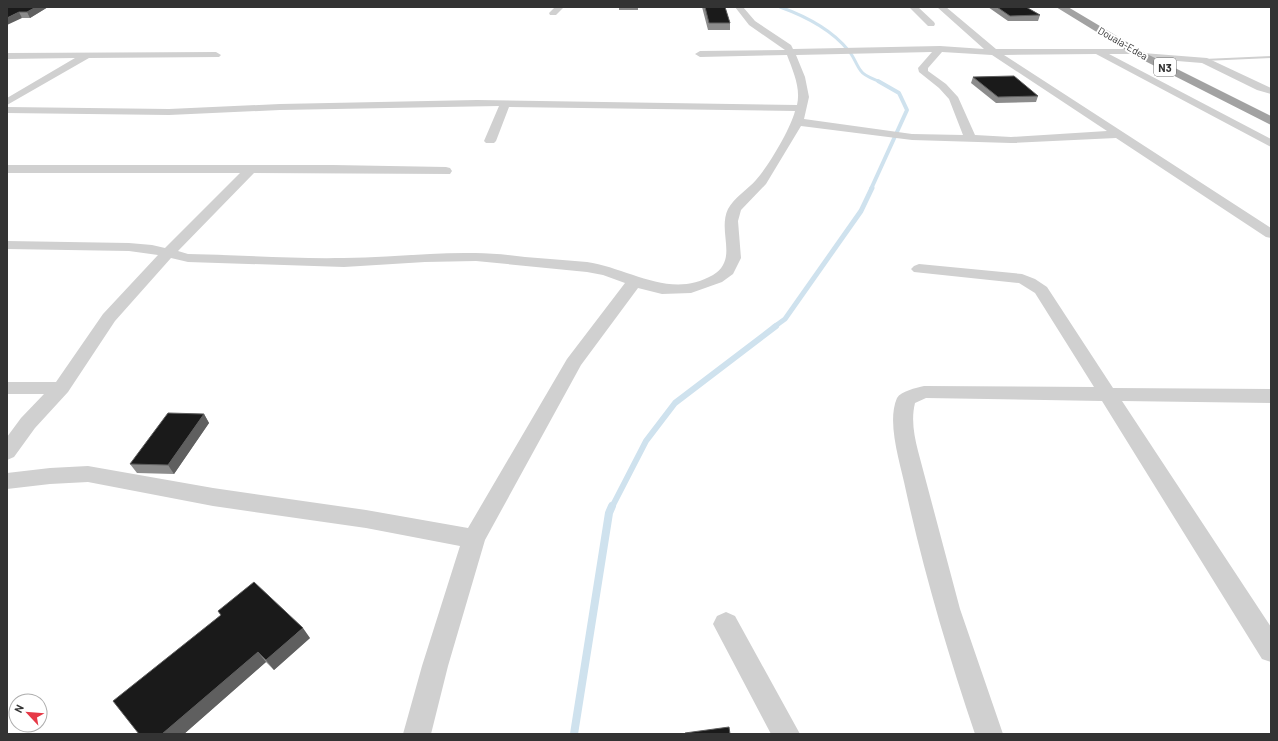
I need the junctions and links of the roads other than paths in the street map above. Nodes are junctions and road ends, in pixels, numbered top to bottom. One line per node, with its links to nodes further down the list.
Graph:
1 (560, 7): 6 (street)
2 (913, 7): 7 (street)
3 (941, 7): 11 (street)
4 (1062, 7): 12 (highway, Douala-Edea / N3)
5 (738, 9): 10 (street)
6 (553, 13)
7 (931, 24)
8 (940, 49): 10 (street); 11 (street); 27 (street)
9 (1098, 51): 11 (street); 12 (street); 29 (street)
10 (791, 52): 13 (street); 22 (street)
11 (994, 52): 26 (street)
12 (1139, 53): 18 (street); 24 (highway, Douala-Edea / N3)
13 (700, 54)
14 (216, 55): 16 (street)
15 (7, 56): 16 (street)
16 (86, 56): 20 (street)
17 (1271, 57): 18 (lane)
18 (1204, 60): 19 (street)
19 (1271, 92)
20 (7, 102)
21 (505, 104): 22 (street); 23 (street); 28 (street)
22 (802, 108): 25 (street)
23 (7, 110)
24 (1271, 121)
25 (798, 122): 27 (street); 37 (street)
26 (1118, 134): 27 (street); 33 (street)
27 (971, 138)
28 (490, 141)
29 (1271, 144)
30 (7, 169): 31 (street)
31 (251, 170): 32 (street); 35 (street)
32 (446, 171)
33 (1271, 234)
34 (7, 245): 35 (street)
35 (168, 253): 37 (street); 39 (street)
36 (919, 269): 40 (street)
37 (634, 282): 44 (street)
38 (7, 388): 39 (street)
39 (61, 388): 42 (street)
40 (1107, 394): 41 (street); 46 (street); 49 (street)
41 (1271, 396)
42 (7, 452)
43 (7, 481): 44 (street)
44 (474, 539): 47 (street)
45 (726, 624): 48 (street)
46 (1271, 650)
47 (417, 734)
48 (786, 734)
49 (989, 734)

